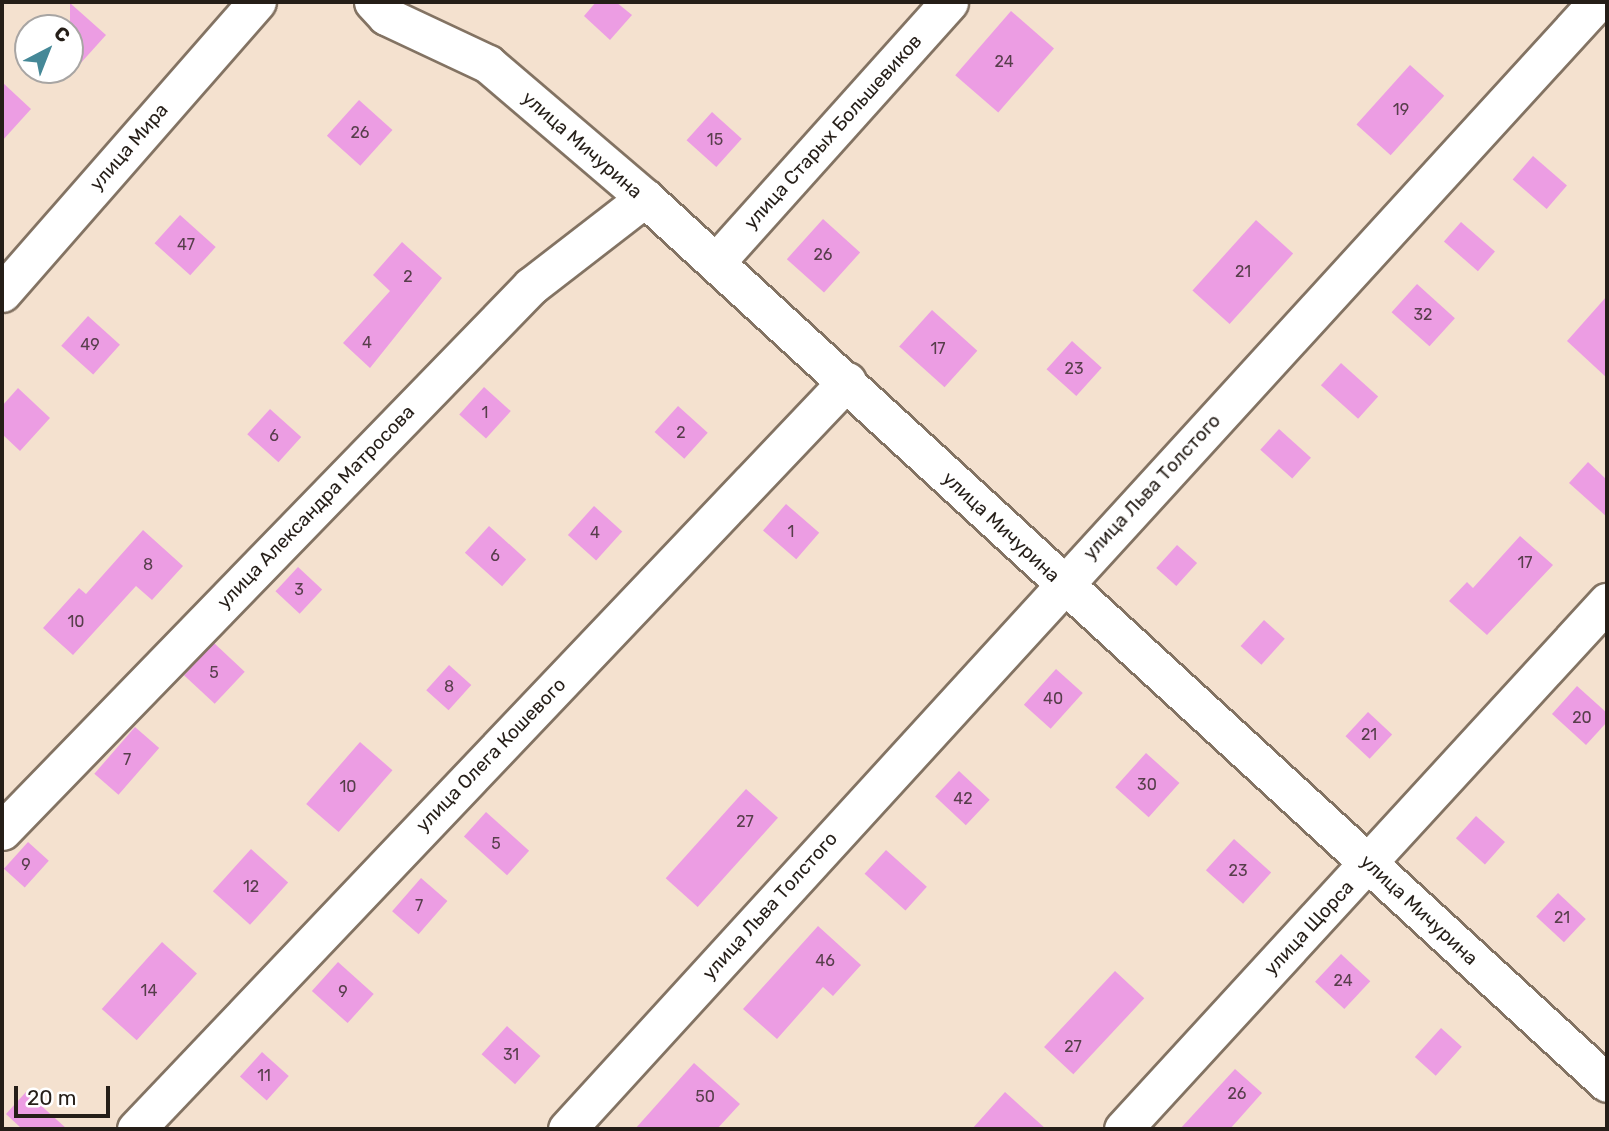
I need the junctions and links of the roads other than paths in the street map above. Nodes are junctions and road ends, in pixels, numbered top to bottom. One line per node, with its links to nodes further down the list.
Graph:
1 (257, 2): 7 (street, улица Мира)
2 (373, 2): 5 (street, улица Мичурина)
3 (949, 2): 6 (street, улица Старых Большевиков)
4 (1597, 2): 9 (street, улица Льва Толстого)
5 (645, 198): 6 (street, улица Мичурина); 11 (street, улица Александра Матросова)
6 (716, 261): 8 (street, улица Мичурина)
7 (2, 293)
8 (847, 382): 9 (street, улица Мичурина); 14 (street, улица Олега Кошевого)
9 (1062, 585): 12 (street, улица Мичурина); 15 (street, улица Льва Толстого)
10 (1607, 601): 12 (street, улица Щорса)
11 (2, 831)
12 (1369, 864): 13 (street, улица Мичурина); 16 (street, улица Щорса)
13 (1607, 1083)
14 (136, 1129)
15 (567, 1129)
16 (1123, 1129)

